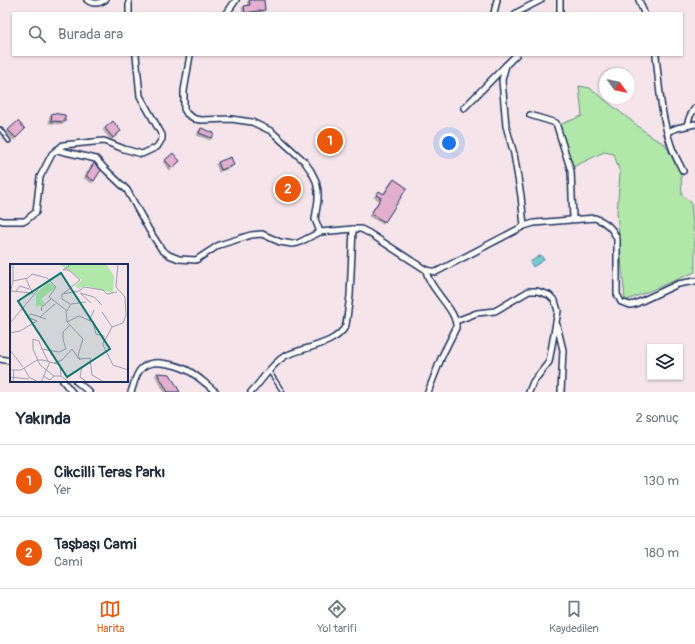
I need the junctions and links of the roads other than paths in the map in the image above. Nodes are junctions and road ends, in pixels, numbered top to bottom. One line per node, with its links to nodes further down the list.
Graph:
1 (87, 0): 2 (street)
2 (105, 0)
3 (129, 0): 9 (street)
4 (236, 0): 10 (street)
5 (497, 0): 11 (street)
6 (541, 0): 12 (street)
7 (560, 0): 13 (street)
8 (639, 0): 14 (street)
9 (129, 12)
10 (228, 12)
11 (494, 12)
12 (518, 12)
13 (560, 12)
14 (644, 12)
15 (136, 56): 28 (street)
16 (190, 56): 34 (street)
17 (515, 56): 19 (street)
18 (656, 56): 26 (street)
19 (506, 65): 20 (street); 32 (street)
20 (464, 108)
21 (695, 108): 24 (street)
22 (530, 115): 30 (street)
23 (695, 124): 24 (street)
24 (687, 125): 26 (street)
25 (0, 129): 27 (lane)
26 (667, 132): 29 (street)
27 (9, 141)
28 (57, 150): 31 (street); 34 (street)
29 (683, 171)
30 (573, 219): 32 (street); 36 (street)
31 (0, 220)
32 (524, 226): 35 (street)
33 (353, 229): 34 (street); 35 (street); 41 (street)
34 (320, 232)
35 (426, 270): 37 (street)
36 (695, 281)
37 (456, 321): 38 (street); 50 (street)
38 (556, 322): 51 (street); 52 (street)
39 (0, 360): 40 (street)
40 (10, 361)
41 (269, 371): 48 (street); 49 (lane)
42 (64, 382): 44 (street)
43 (77, 382): 45 (street)
44 (72, 392)
45 (89, 392)
46 (131, 392): 47 (street)
47 (216, 392)
48 (251, 392)
49 (283, 392)
50 (428, 392)
51 (529, 392)
52 (561, 392)

